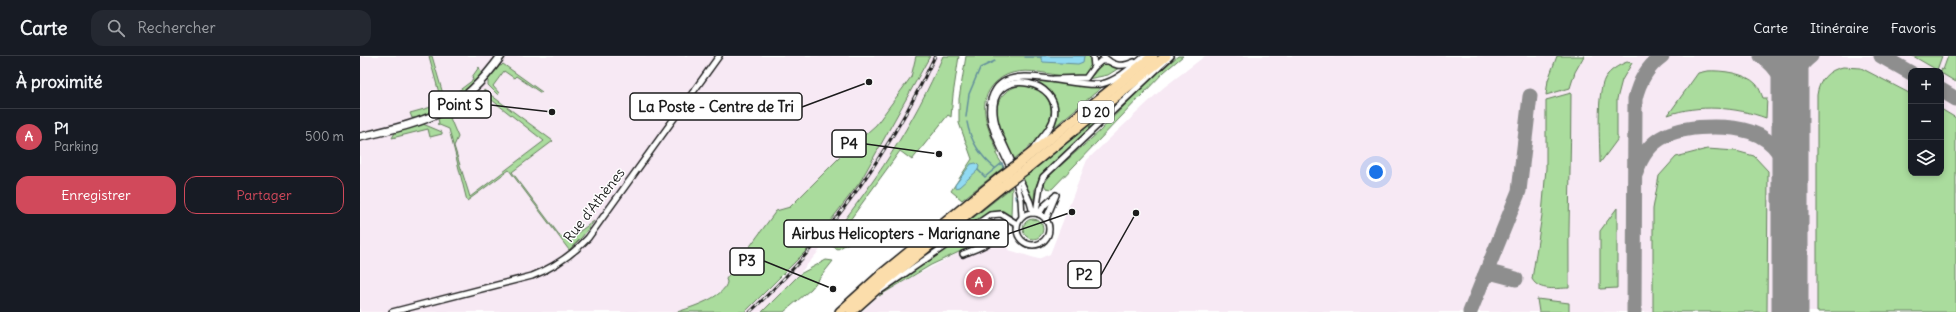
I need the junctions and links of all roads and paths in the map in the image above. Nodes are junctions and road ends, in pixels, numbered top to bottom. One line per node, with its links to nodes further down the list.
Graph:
1 (501, 56): 13 (street)
2 (718, 56): 22 (street, Rue d'Athènes)
3 (1093, 56): 11 (street)
4 (1103, 56): 10 (street)
5 (1145, 56): 9 (street)
6 (1153, 56): 14 (highway, D 20)
7 (1166, 56): 14 (highway, D 20)
8 (1171, 56): 16 (street)
9 (1140, 60): 10 (street); 12 (street)
10 (1108, 61): 11 (street)
11 (1094, 67): 12 (street)
12 (1050, 80): 14 (street)
13 (360, 137)
14 (1025, 162): 15 (highway, D 20, bridge)
15 (1002, 181): 23 (highway, D 20); 24 (highway, D 20)
16 (1036, 213): 17 (street); 17 (street); 18 (street); 18 (street)
17 (1022, 217): 20 (street)
18 (1046, 219): 20 (street)
19 (979, 224): 20 (street); 21 (street); 24 (street)
20 (1017, 224)
21 (963, 254)
22 (392, 312)
23 (840, 312)
24 (851, 312)

